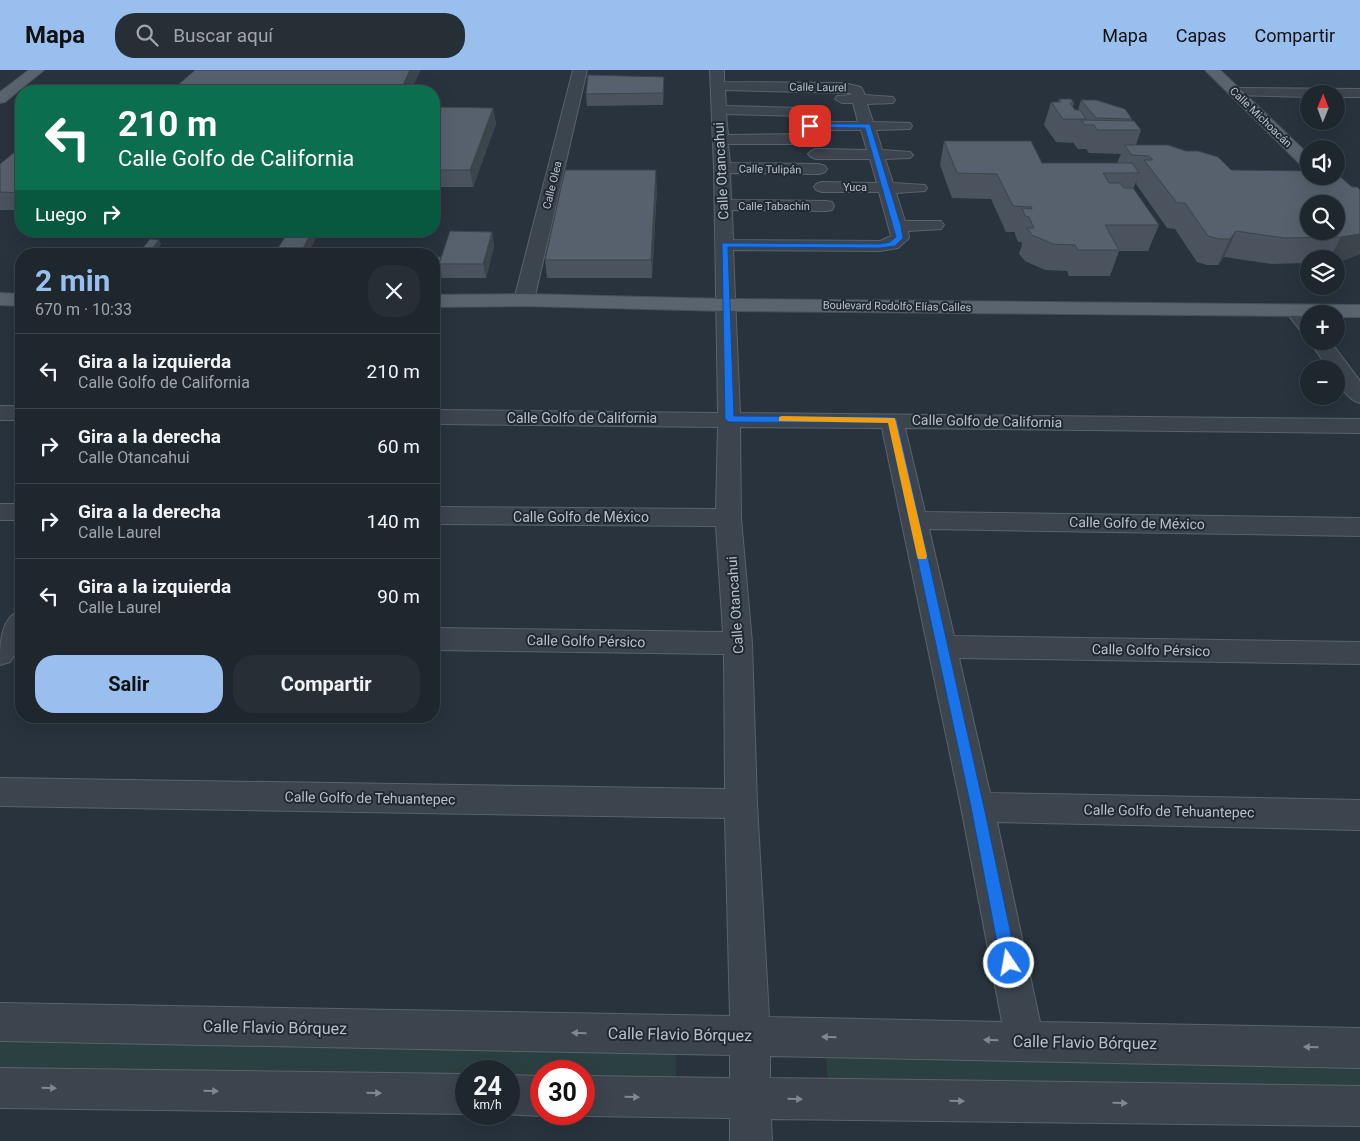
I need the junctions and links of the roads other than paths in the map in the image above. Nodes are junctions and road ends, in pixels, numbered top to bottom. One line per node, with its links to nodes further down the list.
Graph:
1 (580, 70): 33 (street, Calle Olea)
2 (1212, 70): 8 (main road, Calle Michoacán)
3 (42, 73): 4 (main road); 5 (main road)
4 (22, 85)
5 (33, 85)
6 (15, 89): 10 (main road)
7 (717, 89): 11 (street, Calle Laurel); 15 (street); 18 (street, Calle Otancahui)
8 (1235, 92): 9 (street); 21 (main road, Calle Michoacán)
9 (1360, 93)
10 (0, 98)
11 (860, 99): 12 (street); 15 (street); 16 (street, Calle Laurel)
12 (888, 100)
13 (15, 101): 14 (main road)
14 (0, 113)
15 (809, 119): 16 (street); 18 (street)
16 (868, 126): 17 (street); 19 (street, Calle Laurel)
17 (905, 126)
18 (720, 140): 22 (street, Calle Otancahui)
19 (877, 155): 20 (street, Calle Tulipán); 22 (street, Calle Tulipán); 24 (street, Calle Laurel)
20 (905, 155)
21 (1300, 155)
22 (722, 168): 26 (street, Calle Otancahui)
23 (822, 187): 24 (street, Yuca)
24 (885, 187): 25 (street, Yuca); 28 (street, Calle Laurel)
25 (918, 188)
26 (723, 205): 27 (street, Calle Tabachín); 30 (street, Calle Otancahui)
27 (826, 206)
28 (898, 226): 29 (street); 30 (street)
29 (935, 226)
30 (724, 245): 35 (street, Calle Otancahui)
31 (0, 299): 32 (main road)
32 (15, 300)
33 (524, 300): 34 (main road, Boulevard Rodolfo Elías Calles); 35 (main road, Boulevard Rodolfo Elías Calles)
34 (440, 302)
35 (726, 304): 36 (main road, Boulevard Rodolfo Elías Calles); 44 (street, Calle Otancahui)
36 (1295, 310): 37 (main road, Boulevard Rodolfo Elías Calles); 38 (street)
37 (1358, 310)
38 (1300, 316)
39 (1325, 350): 40 (street)
40 (1360, 396)
41 (0, 413): 42 (street)
42 (15, 413)
43 (440, 417): 44 (street, Calle Golfo de California)
44 (729, 419): 45 (street, Calle Golfo de California); 50 (street, Calle Otancahui)
45 (892, 420): 46 (street, Calle Golfo de California); 51 (street)
46 (1360, 426)
47 (0, 512): 48 (street)
48 (15, 512)
49 (440, 516): 50 (street, Calle Golfo de México)
50 (728, 518): 54 (street, Calle Otancahui)
51 (914, 520): 52 (street, Calle Golfo de México); 55 (street)
52 (1360, 527)
53 (440, 639): 54 (street, Calle Golfo Pérsico)
54 (738, 642): 58 (street, Calle Otancahui)
55 (942, 647): 56 (street, Calle Golfo Pérsico); 59 (street)
56 (1360, 653)
57 (0, 792): 58 (street, Calle Golfo de Tehuantepec)
58 (741, 804): 62 (street, Calle Otancahui)
59 (977, 807): 60 (street, Calle Golfo de Tehuantepec); 63 (street)
60 (1360, 815)
61 (0, 1022): 62 (street, Calle Flavio Bórquez, one-way to 61)
62 (750, 1036): 63 (street, Calle Flavio Bórquez, one-way to 62); 68 (street, Calle Otancahui)
63 (1025, 1041): 64 (street, Calle Flavio Bórquez, one-way to 63)
64 (1360, 1048)
65 (0, 1088): 66 (street, one-way to 66)
66 (455, 1094)
67 (595, 1096): 68 (street, one-way to 68)
68 (750, 1099): 69 (street, one-way to 69); 70 (street, Calle Otancahui)
69 (1360, 1106)
70 (751, 1141)

